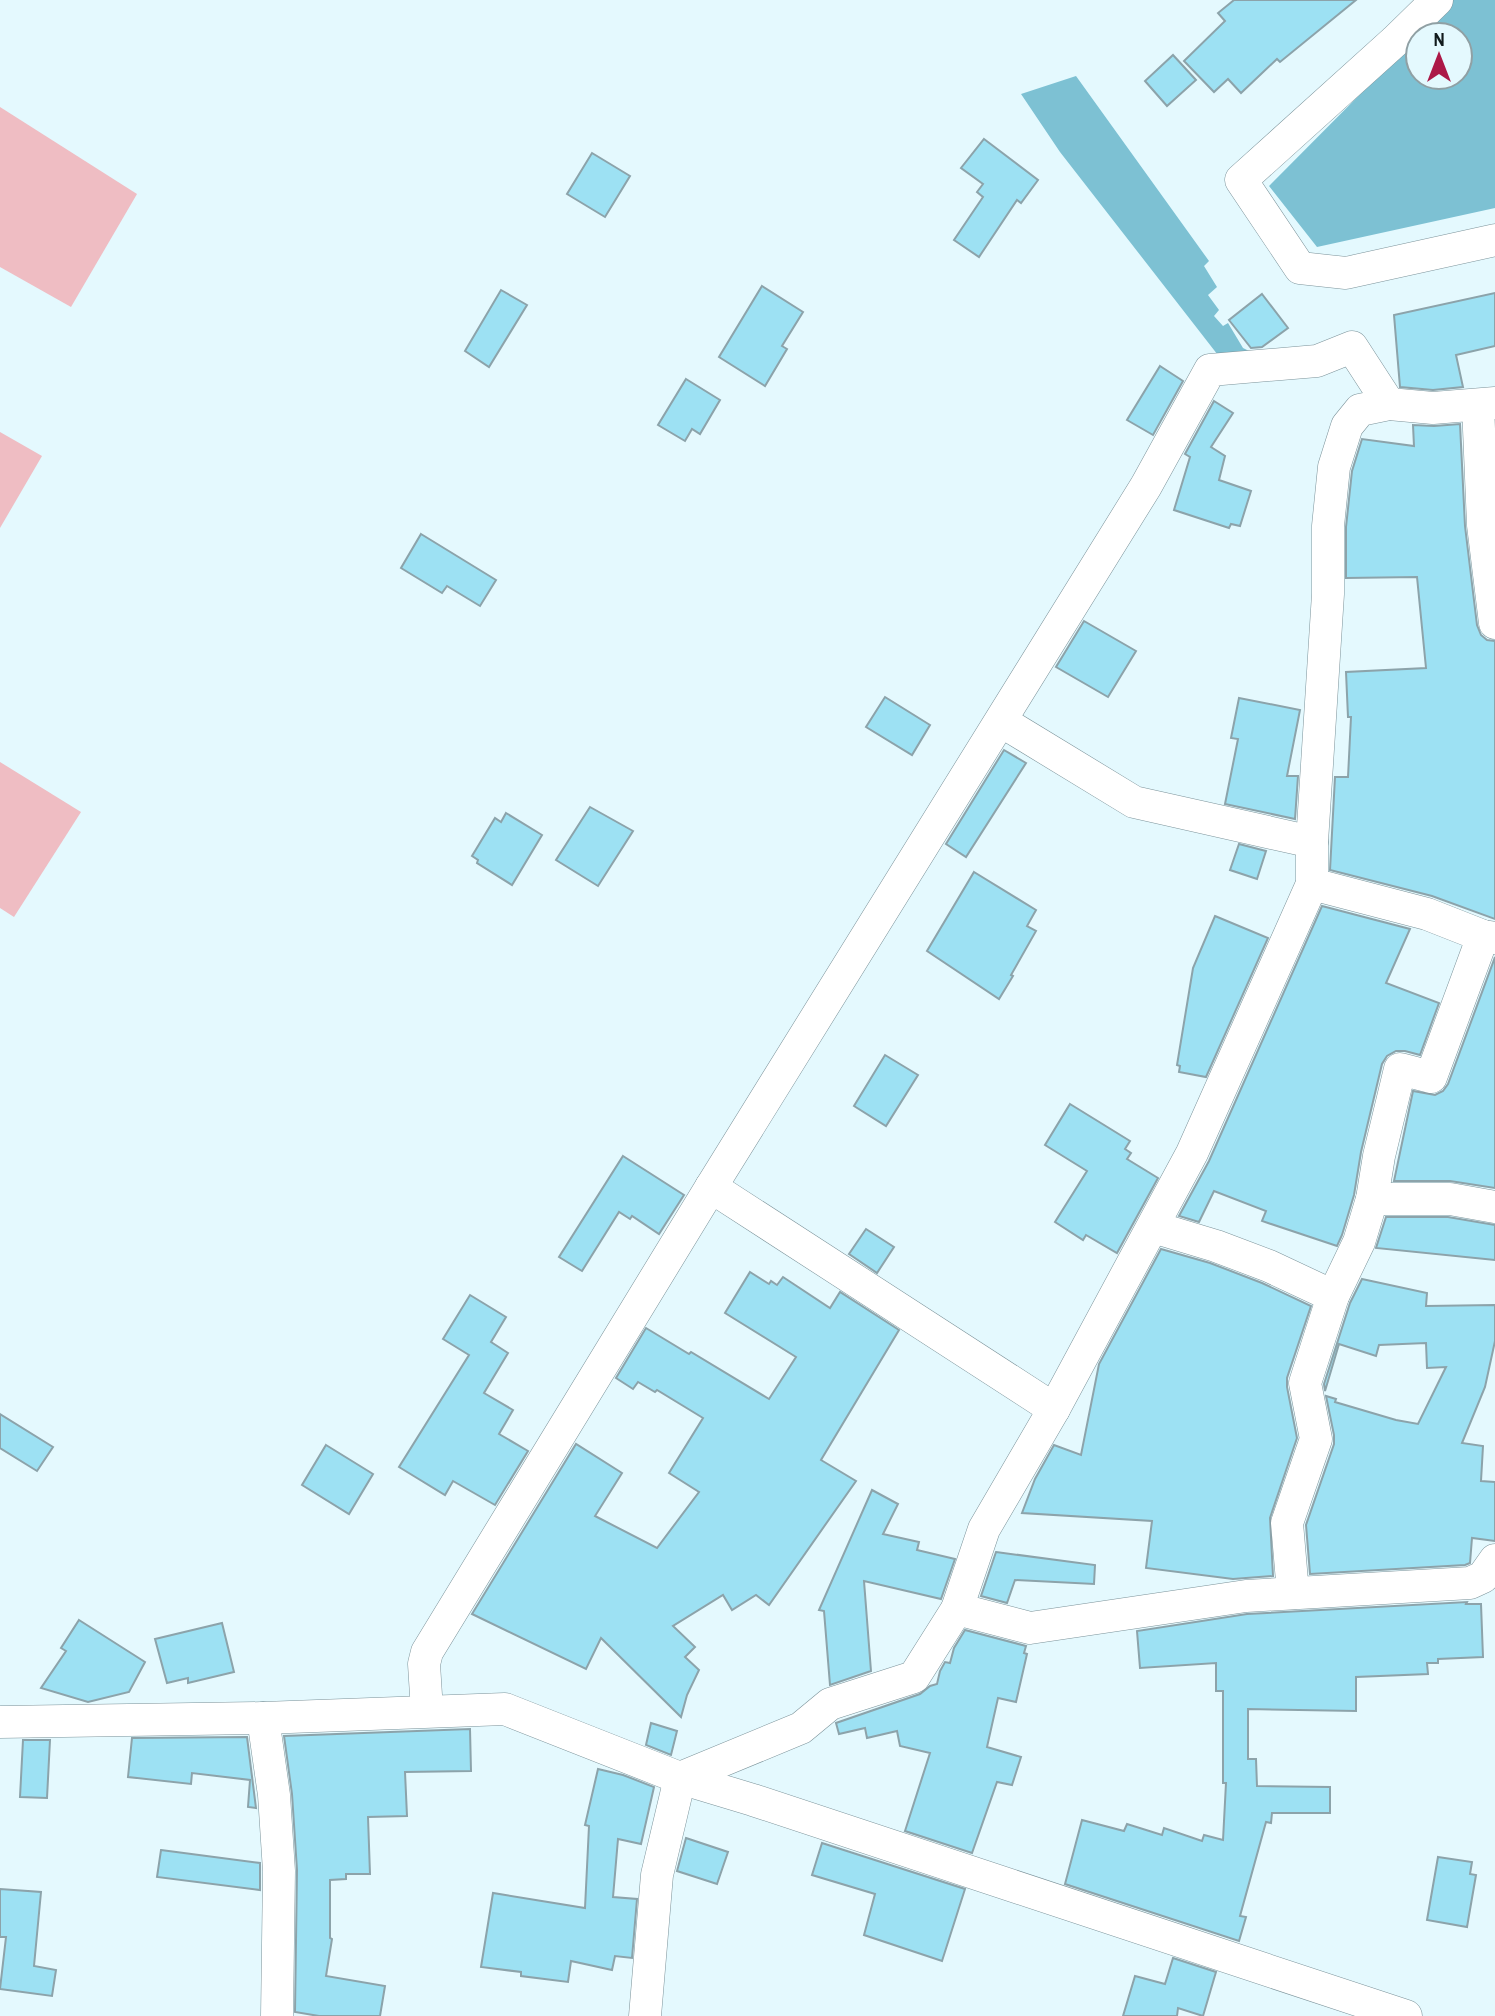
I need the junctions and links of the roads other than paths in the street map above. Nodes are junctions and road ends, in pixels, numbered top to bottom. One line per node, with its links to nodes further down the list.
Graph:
1 (1437, 0): 2 (street)
2 (1495, 240)
3 (1389, 404): 4 (street); 6 (street); 7 (street)
4 (1487, 404): 5 (street)
5 (1495, 623)
6 (1001, 721): 7 (street); 10 (street)
7 (1312, 842): 8 (street)
8 (1312, 884): 9 (street); 13 (street)
9 (1489, 937): 11 (street)
10 (711, 1187): 15 (street); 19 (street)
11 (1372, 1199): 12 (street); 14 (street)
12 (1495, 1207)
13 (1153, 1227): 14 (street); 15 (street)
14 (1333, 1296): 17 (street)
15 (1054, 1409): 18 (street)
16 (1495, 1560): 17 (street)
17 (1293, 1593): 18 (street)
18 (957, 1609): 22 (street)
19 (427, 1711): 20 (street); 22 (street)
20 (263, 1718): 21 (street); 23 (street)
21 (0, 1721)
22 (680, 1778): 24 (street); 25 (street)
23 (277, 2016)
24 (645, 2016)
25 (1406, 2016)

